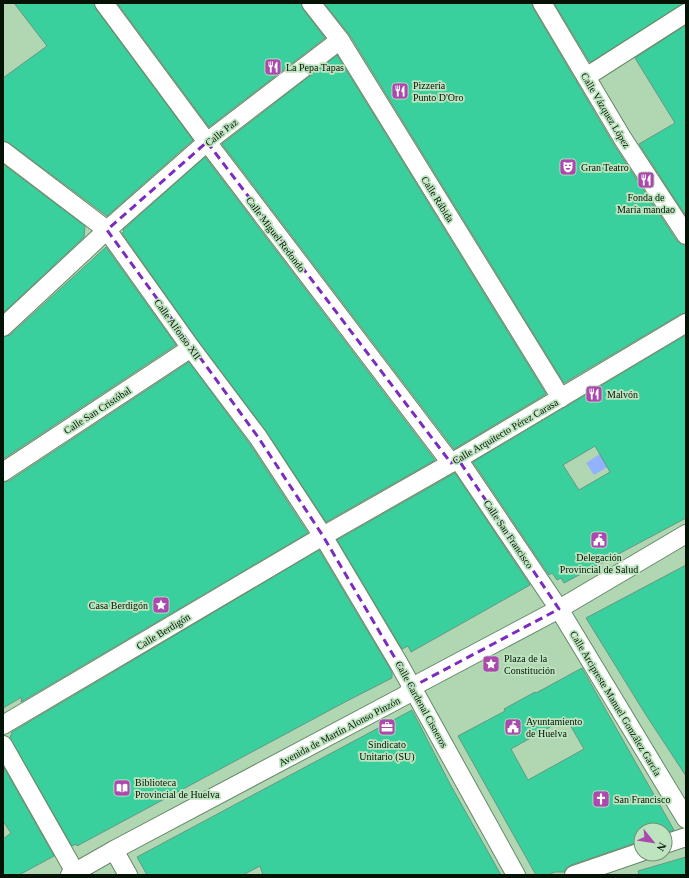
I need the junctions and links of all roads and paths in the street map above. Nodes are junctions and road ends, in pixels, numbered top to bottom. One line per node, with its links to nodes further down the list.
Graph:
1 (104, 3): 7 (street, Calle Miguel Redondo)
2 (311, 3): 5 (street, Calle Rábida)
3 (542, 3): 6 (street, Calle Vázquez López)
4 (686, 13): 6 (street)
5 (340, 40): 7 (street, Calle Paz); 14 (street, Calle Rábida)
6 (586, 77): 10 (street, Calle Vázquez López)
7 (207, 142): 9 (street, Calle Paz); 15 (street, Calle Miguel Redondo)
8 (3, 151): 9 (street, Calle Alfonso XII)
9 (107, 230): 12 (street, Calle Paz); 13 (street, Calle Alfonso XII)
10 (686, 235)
11 (686, 323): 14 (street, Calle Arquitecto Pérez Carasa)
12 (3, 327)
13 (191, 348): 16 (street, Calle San Cristóbal); 18 (street, Calle Alfonso XII)
14 (561, 398): 15 (street, Calle Arquitecto Pérez Carasa)
15 (455, 461): 18 (street, Calle Arquitecto Pérez Carasa); 19 (street, Calle San Francisco)
16 (3, 472)
17 (686, 534): 19 (street, Avenida de Martín Alonso Pinzón)
18 (323, 536): 20 (street, Calle Cardenal Cisneros); 21 (street, Calle Berdigón)
19 (559, 609): 20 (street, Avenida de Martín Alonso Pinzón); 23 (street, Calle Arcipreste Manuel González García)
20 (412, 687): 26 (street, Avenida de Martín Alonso Pinzón); 30 (street, Calle Cardenal Cisneros)
21 (3, 725)
22 (3, 745): 28 (street)
23 (686, 819)
24 (686, 837): 25 (street)
25 (673, 841)
26 (114, 850): 28 (street, Avenida de Martín Alonso Pinzón); 29 (street)
27 (633, 855): 31 (street)
28 (73, 874)
29 (128, 875)
30 (516, 875)
31 (574, 875)

